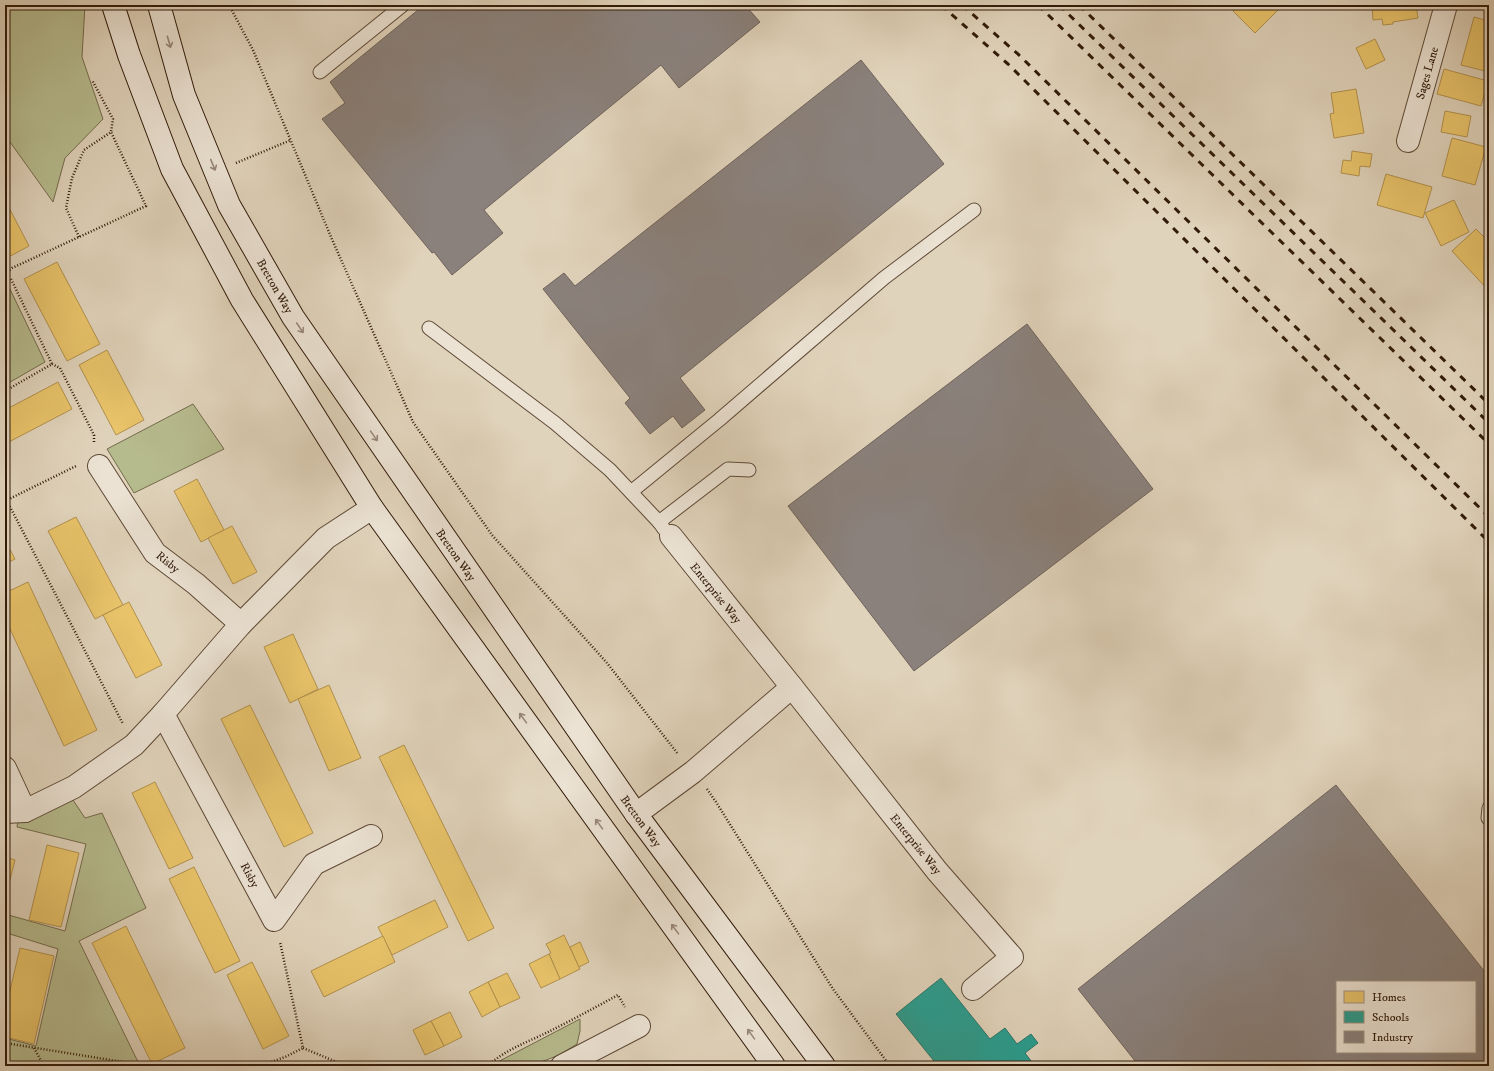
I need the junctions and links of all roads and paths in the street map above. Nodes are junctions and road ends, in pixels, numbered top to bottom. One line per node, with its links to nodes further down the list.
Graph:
1 (113, 5): 23 (street)
2 (159, 5): 34 (street, Bretton Way, one-way to 34)
3 (229, 5): 9 (path)
4 (403, 5): 6 (lane)
5 (1446, 5): 10 (street, Sages Lane)
6 (320, 72)
7 (92, 80): 8 (path)
8 (111, 132): 13 (path); 13 (path)
9 (291, 140): 11 (path); 28 (path)
10 (1408, 141)
11 (232, 164)
12 (974, 210): 21 (lane)
13 (79, 237): 14 (path)
14 (5, 274)
15 (5, 279): 17 (path)
16 (429, 328): 21 (lane)
17 (52, 364): 18 (path); 19 (path)
18 (5, 391)
19 (96, 461): 22 (path); 25 (street, Risby)
20 (749, 470): 24 (lane)
21 (631, 492): 24 (lane)
22 (6, 501): 29 (path)
23 (372, 508): 25 (street); 48 (street, one-way to 23)
24 (665, 529): 26 (street, Enterprise Way)
25 (241, 624): 27 (street)
26 (792, 687): 34 (street); 38 (street, Enterprise Way)
27 (162, 714): 29 (street); 37 (street, Risby)
28 (660, 730)
29 (134, 745): 33 (street)
30 (5, 768): 33 (street)
31 (716, 802): 50 (path)
32 (1489, 808): 35 (lane)
33 (15, 811)
34 (636, 814): 49 (street, Bretton Way)
35 (1489, 819)
36 (371, 836): 37 (street)
37 (274, 920): 42 (path)
38 (973, 989)
39 (639, 1026): 47 (street)
40 (5, 1043): 41 (path)
41 (34, 1048): 43 (path); 44 (path)
42 (302, 1048): 45 (path); 46 (path)
43 (44, 1066)
44 (148, 1066)
45 (260, 1066)
46 (341, 1066)
47 (562, 1066)
48 (774, 1066)
49 (824, 1066)
50 (890, 1066)

